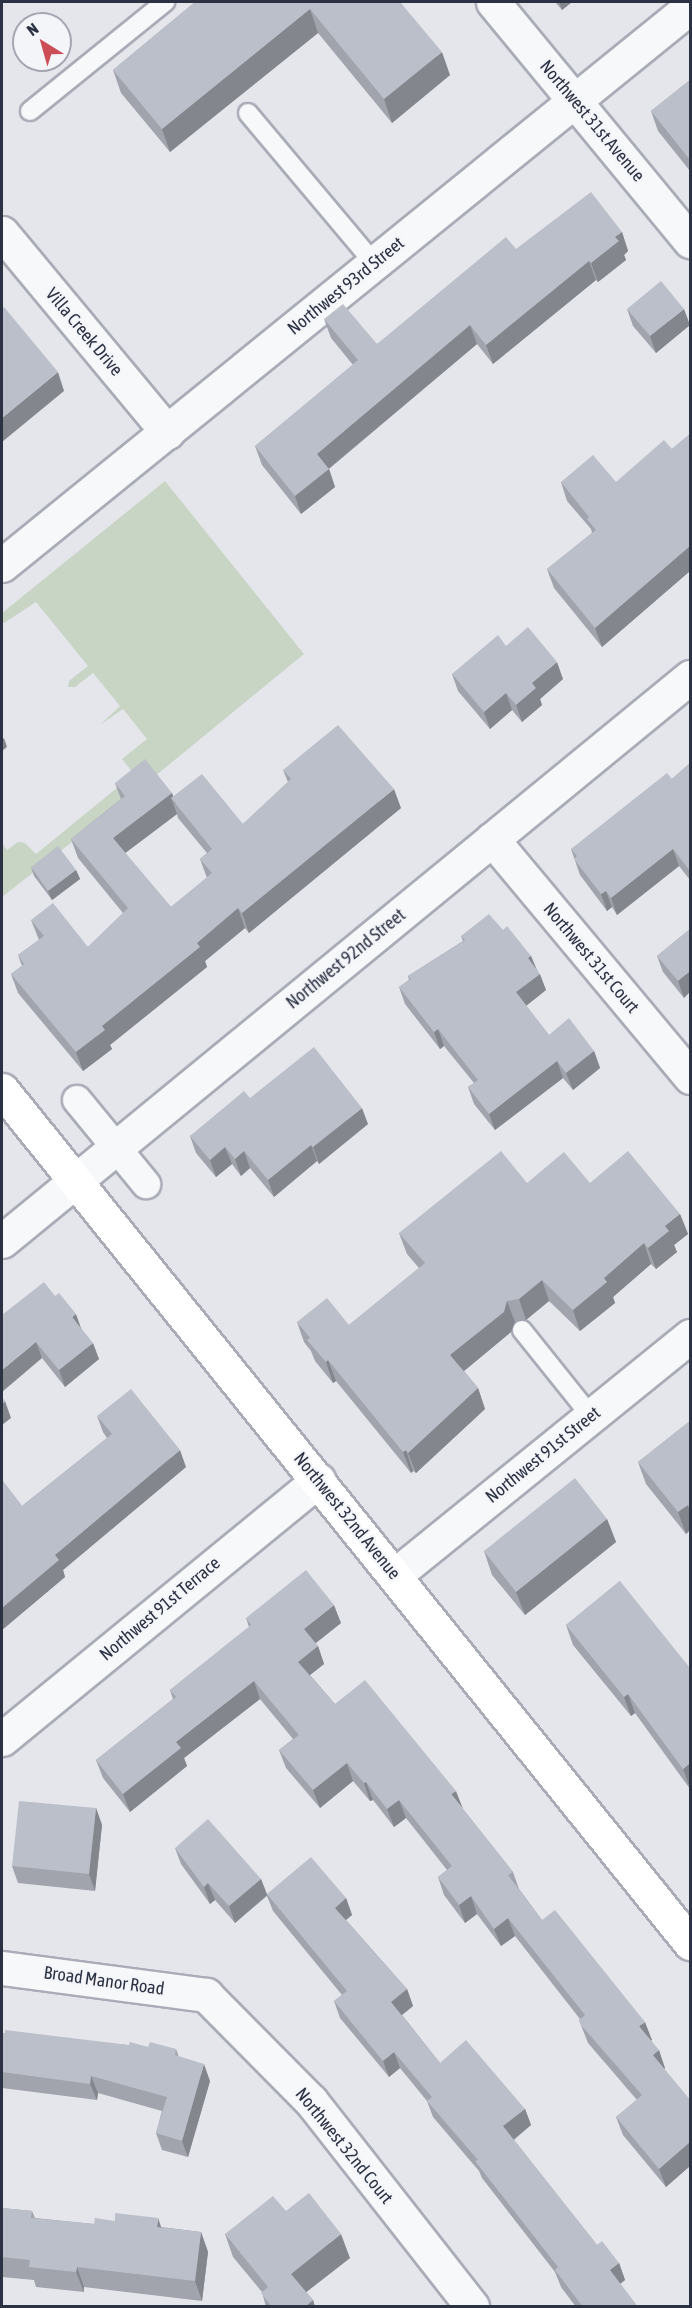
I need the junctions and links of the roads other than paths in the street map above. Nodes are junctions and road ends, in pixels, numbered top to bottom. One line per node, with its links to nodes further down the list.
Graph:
1 (165, 2): 5 (lane)
2 (493, 2): 4 (street, Northwest 31st Avenue)
3 (690, 7): 4 (street, Northwest 93rd Street)
4 (575, 101): 8 (street, Northwest 31st Avenue); 9 (street, Northwest 93rd Street)
5 (30, 111)
6 (248, 113): 9 (lane)
7 (2, 233): 10 (street, Villa Creek Drive)
8 (690, 241)
9 (374, 263): 10 (street, Northwest 93rd Street)
10 (167, 432): 11 (street, Northwest 93rd Street)
11 (2, 566)
12 (690, 677): 13 (street, Northwest 92nd Street)
13 (492, 839): 14 (street, Northwest 31st Court); 17 (street, Northwest 92nd Street)
14 (690, 1077)
15 (2, 1090): 18 (main road, Northwest 32nd Avenue)
16 (77, 1100): 17 (street)
17 (116, 1147): 18 (street, Northwest 92nd Street); 19 (street)
18 (75, 1181): 20 (street, Northwest 92nd Street); 24 (main road, Northwest 32nd Avenue)
19 (146, 1184)
20 (2, 1241)
21 (522, 1330): 23 (lane)
22 (690, 1336): 23 (street, Northwest 91st Street)
23 (591, 1416): 25 (street, Northwest 91st Street)
24 (318, 1480): 25 (main road, Northwest 32nd Avenue); 26 (street, Northwest 91st Terrace)
25 (395, 1575): 27 (main road, Northwest 32nd Avenue)
26 (2, 1739)
27 (690, 1943)
28 (2, 1968): 29 (street, Broad Manor Road)
29 (206, 1995): 30 (street, Northwest 32nd Court)
30 (472, 2307)

